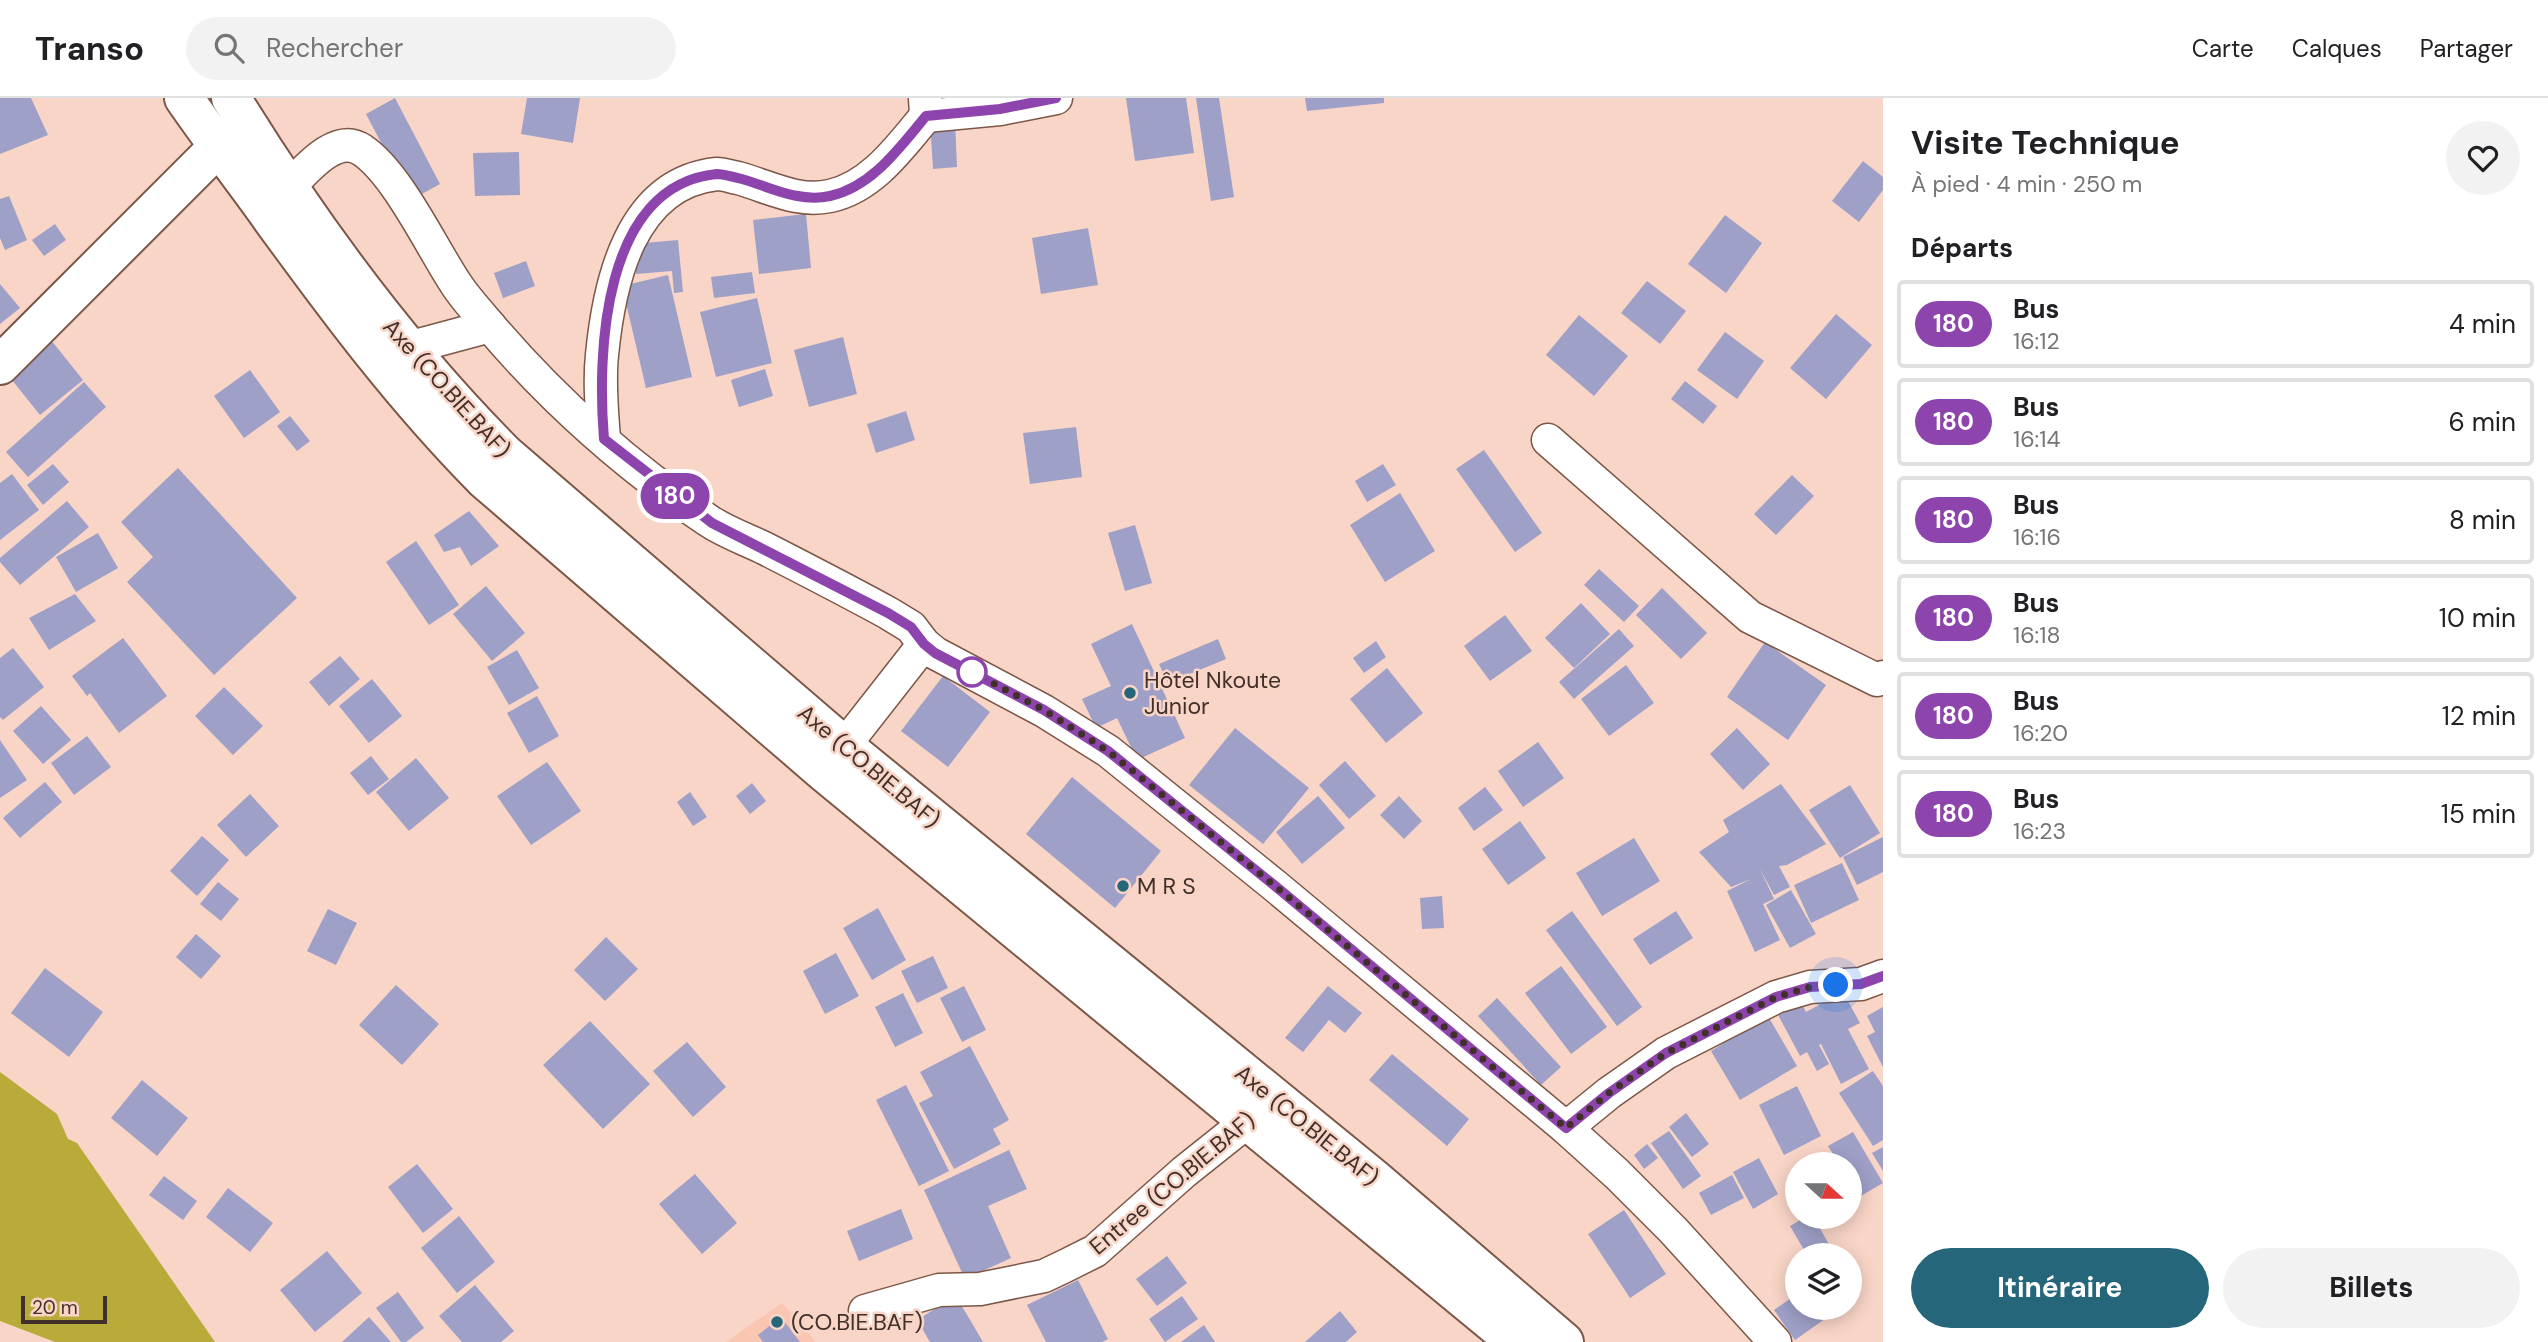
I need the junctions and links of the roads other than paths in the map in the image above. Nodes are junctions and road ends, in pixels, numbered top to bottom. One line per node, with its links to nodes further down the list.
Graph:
1 (184, 98): 5 (main road, Axe (CO.BIE.BAF))
2 (1056, 98): 3 (street)
3 (926, 107): 10 (street)
4 (238, 109): 5 (main road); 6 (main road, Axe (CO.BIE.BAF))
5 (218, 147): 9 (main road); 14 (main road, Axe (CO.BIE.BAF))
6 (289, 187): 7 (street); 8 (main road, Axe (CO.BIE.BAF))
7 (490, 326): 8 (street); 10 (street)
8 (408, 348): 14 (main road, Axe (CO.BIE.BAF))
9 (0, 365)
10 (604, 439): 12 (street)
11 (1548, 440): 13 (street)
12 (924, 644): 14 (street); 17 (street)
13 (1883, 677)
14 (834, 759): 16 (main road, Axe (CO.BIE.BAF))
15 (1883, 976): 17 (street)
16 (1260, 1109): 18 (main road, Axe (CO.BIE.BAF)); 19 (street, Entree (CO.BIE.BAF))
17 (1566, 1128): 22 (street)
18 (1432, 1250): 20 (main road, Axe (CO.BIE.BAF)); 21 (main road, Axe (CO.BIE.BAF))
19 (864, 1311)
20 (1516, 1342)
21 (1564, 1342)
22 (1775, 1342)

